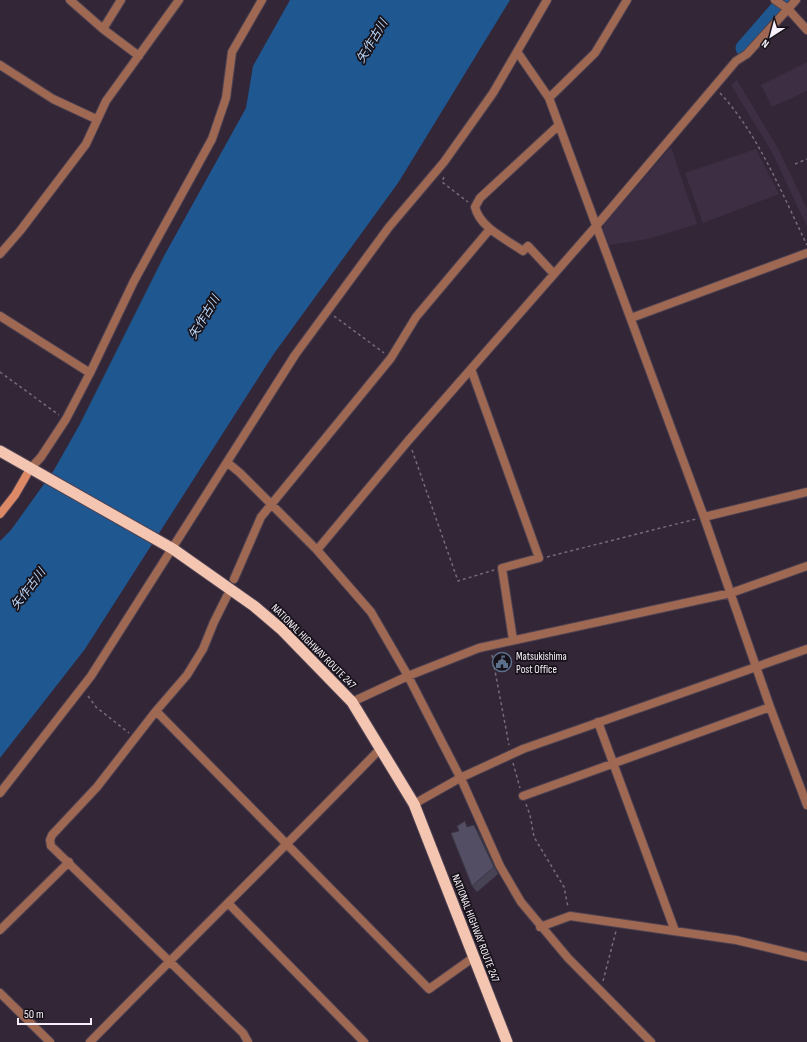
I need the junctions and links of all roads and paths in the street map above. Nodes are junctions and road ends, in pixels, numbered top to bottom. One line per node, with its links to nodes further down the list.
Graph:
1 (70, 0): 10 (street)
2 (121, 0): 10 (street)
3 (179, 0): 13 (street)
4 (262, 0): 35 (street)
5 (547, 0): 12 (street)
6 (627, 0): 16 (street)
7 (796, 0): 9 (street)
8 (776, 1): 9 (street)
9 (788, 9): 11 (street); 15 (street)
10 (103, 29): 13 (street)
11 (807, 30)
12 (518, 53): 16 (street); 39 (street)
13 (139, 56): 17 (street)
14 (0, 65): 17 (street)
15 (716, 84): 23 (street); 25 (path)
16 (549, 98): 18 (street)
17 (96, 119): 27 (street)
18 (559, 125): 22 (street); 23 (street)
19 (807, 159): 20 (path)
20 (795, 164)
21 (444, 176): 22 (path)
22 (475, 207): 24 (street)
23 (597, 225): 28 (street); 31 (street)
24 (490, 229): 28 (street); 32 (street)
25 (807, 245)
26 (807, 253): 31 (street)
27 (0, 254)
28 (554, 274): 33 (street)
29 (0, 316): 35 (street)
30 (335, 317): 32 (path)
31 (631, 318): 44 (street)
32 (390, 358): 42 (street)
33 (471, 369): 37 (street); 47 (street)
34 (0, 372): 36 (path)
35 (90, 373): 36 (street)
36 (66, 419): 40 (street)
37 (408, 441): 46 (street); 49 (path)
38 (0, 451): 40 (highway, NATIONAL HIGHWAY ROUTE 247)
39 (228, 463): 42 (street); 45 (street)
40 (30, 469): 43 (main road); 45 (highway, NATIONAL HIGHWAY ROUTE 247)
41 (807, 492): 44 (street)
42 (272, 504): 46 (street); 50 (street)
43 (0, 514)
44 (704, 517): 47 (path); 51 (street)
45 (173, 549): 57 (street); 59 (highway, NATIONAL HIGHWAY ROUTE 247)
46 (317, 550): 58 (street)
47 (539, 558): 49 (street)
48 (807, 566): 51 (street)
49 (502, 568): 53 (street)
50 (234, 579)
51 (731, 593): 53 (street); 56 (street)
52 (227, 596): 61 (street)
53 (513, 640): 54 (street)
54 (490, 646): 58 (street); 65 (path)
55 (807, 649): 56 (street)
56 (758, 666): 60 (street); 62 (street)
57 (91, 676): 63 (path); 68 (street)
58 (408, 676): 59 (street); 67 (street)
59 (352, 702): 64 (highway, NATIONAL HIGHWAY ROUTE 247)
60 (770, 707): 66 (street); 71 (street)
61 (156, 711): 63 (street); 72 (street)
62 (598, 722): 65 (street); 66 (street)
63 (135, 738): 73 (street)
64 (380, 748): 70 (highway, NATIONAL HIGHWAY ROUTE 247); 72 (street)
65 (511, 754): 67 (street); 69 (path)
66 (613, 763): 69 (street); 79 (street)
67 (460, 778): 70 (street); 77 (street)
68 (0, 793)
69 (523, 796): 75 (path)
70 (414, 804): 80 (highway, NATIONAL HIGHWAY ROUTE 247)
71 (807, 805)
72 (288, 845): 74 (street); 80 (street)
73 (69, 862): 78 (street); 82 (street)
74 (228, 903): 82 (street); 88 (street)
75 (570, 916): 76 (street); 77 (street)
76 (618, 923): 79 (street); 83 (path)
77 (540, 927): 83 (street)
78 (0, 930)
79 (675, 931): 81 (street)
80 (474, 957): 89 (highway, NATIONAL HIGHWAY ROUTE 247)
81 (807, 957)
82 (168, 962): 86 (street); 87 (street)
83 (600, 991): 90 (street)
84 (0, 994): 85 (street)
85 (50, 1042)
86 (90, 1042)
87 (248, 1042)
88 (364, 1042)
89 (506, 1042)
90 (651, 1042)

